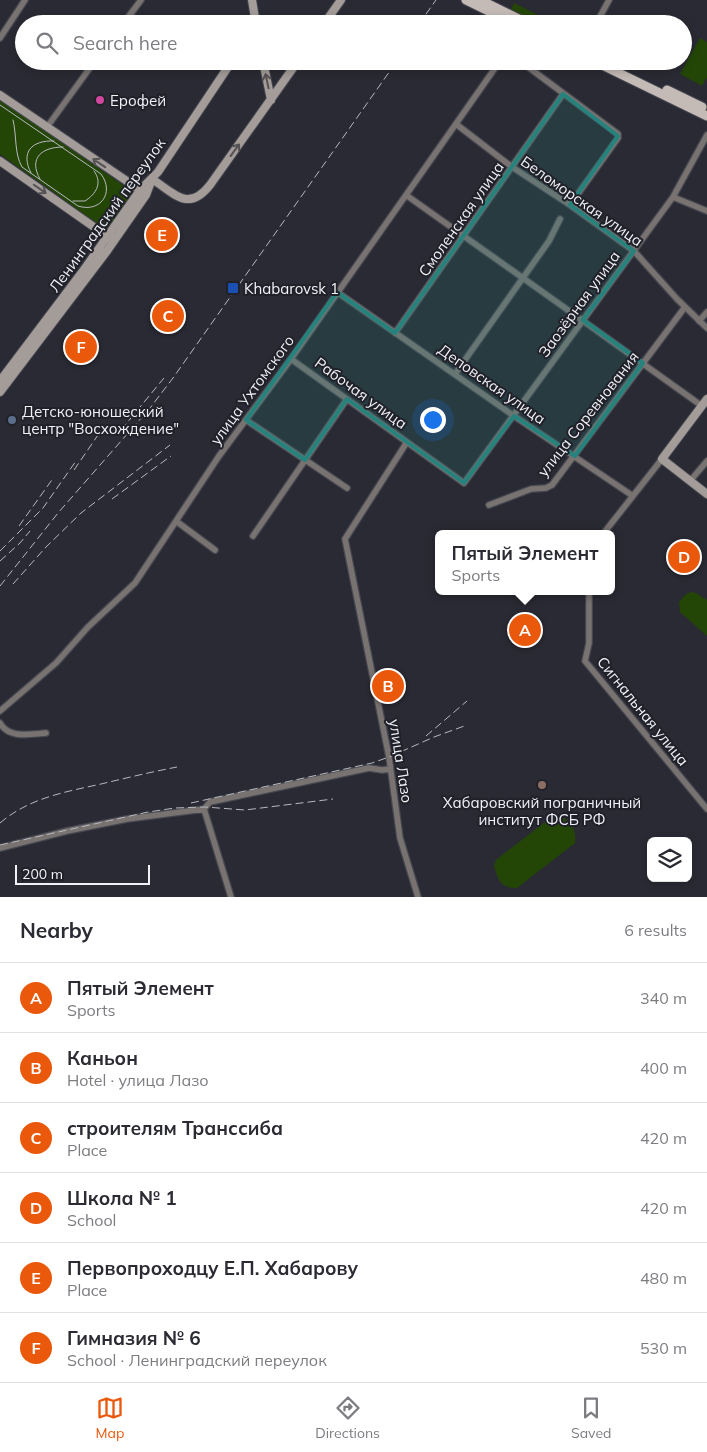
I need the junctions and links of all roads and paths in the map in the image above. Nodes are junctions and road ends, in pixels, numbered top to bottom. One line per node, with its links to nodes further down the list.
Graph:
1 (25, 0): 9 (street)
2 (141, 0): 10 (street)
3 (252, 0): 11 (street)
4 (341, 0): 12 (street)
5 (466, 0): 13 (main road)
6 (480, 0): 14 (main road)
7 (609, 0): 15 (street)
8 (15, 15): 16 (street)
9 (15, 15)
10 (130, 15)
11 (254, 15)
12 (330, 15)
13 (497, 15)
14 (511, 15)
15 (601, 15)
16 (0, 38)
17 (88, 70): 31 (street)
18 (226, 70): 35 (street, Ленинградский переулок)
19 (265, 70): 27 (street, one-way to 19)
20 (292, 70): 27 (street)
21 (494, 70): 30 (street, улица Ухтомского)
22 (532, 70): 25 (street)
23 (612, 70): 29 (main road)
24 (626, 70): 28 (main road)
25 (563, 94): 34 (street, Смоленская улица); 39 (street)
26 (0, 95): 31 (street)
27 (271, 100): 35 (street, one-way to 27)
28 (707, 110)
29 (707, 116)
30 (456, 124): 34 (street, Беломорская улица); 37 (street, улица Ухтомского)
31 (47, 127): 36 (street, one-way to 31)
32 (707, 135): 38 (street, Заозёрная улица)
33 (1, 164): 43 (street, one-way to 43)
34 (512, 167): 39 (street, Беломорская улица); 42 (street, Смоленская улица)
35 (152, 179): 36 (street, Ленинградский переулок)
36 (143, 192): 43 (street, Ленинградский переулок)
37 (406, 195): 42 (street); 46 (street, улица Ухтомского)
38 (673, 197): 40 (street); 44 (street, Заозёрная улица)
39 (570, 205): 44 (street, Беломорская улица)
40 (707, 211)
41 (560, 220): 45 (street)
42 (464, 236): 45 (street); 52 (street, Смоленская улица)
43 (111, 239): 56 (street, Ленинградский переулок); 57 (street, Ленинградский переулок)
44 (634, 251): 47 (street, Беломорская улица); 49 (street, Заозёрная улица)
45 (522, 279): 49 (street); 55 (street)
46 (337, 292): 52 (street, Деповская улица); 53 (street, улица Ухтомского)
47 (685, 307): 50 (street, Беломорская улица); 54 (street, улица Соревнования)
48 (707, 312): 50 (street)
49 (583, 320): 54 (street); 61 (street, Заозёрная улица)
50 (699, 321): 51 (street, Беломорская улица)
51 (707, 328)
52 (395, 333): 55 (street, Деповская улица)
53 (291, 359): 58 (street, Рабочая улица); 62 (street, улица Ухтомского)
54 (643, 363): 60 (street); 64 (street, улица Соревнования)
55 (455, 374): 61 (street, Деповская улица)
56 (0, 382)
57 (0, 392)
58 (347, 399): 63 (street, Рабочая улица); 66 (street)
59 (707, 399): 60 (street)
60 (702, 406): 65 (street)
61 (514, 416): 64 (street, Деповская улица); 69 (street, Заозёрная улица)
62 (246, 420): 66 (street); 74 (street, улица Ухтомского)
63 (406, 442): 69 (street, Рабочая улица); 82 (street, улица Лазо)
64 (575, 456): 72 (street, Деповская улица); 73 (street, улица Соревнования)
65 (662, 459): 68 (street); 72 (street)
66 (305, 460): 70 (street); 76 (street)
67 (707, 461): 68 (street)
68 (690, 481): 71 (street)
69 (464, 483)
70 (347, 488)
71 (707, 494)
72 (633, 496): 75 (street)
73 (489, 506)
74 (176, 521): 77 (street); 79 (street, улица Ухтомского)
75 (606, 530)
76 (253, 536)
77 (215, 550)
78 (589, 595): 84 (street, Сигнальная улица)
79 (0, 711)
80 (0, 723): 81 (street)
81 (46, 733)
82 (390, 769): 83 (street); 87 (street, улица Лазо)
83 (204, 809): 85 (street); 86 (street)
84 (707, 809)
85 (0, 848)
86 (231, 897)
87 (418, 897)

